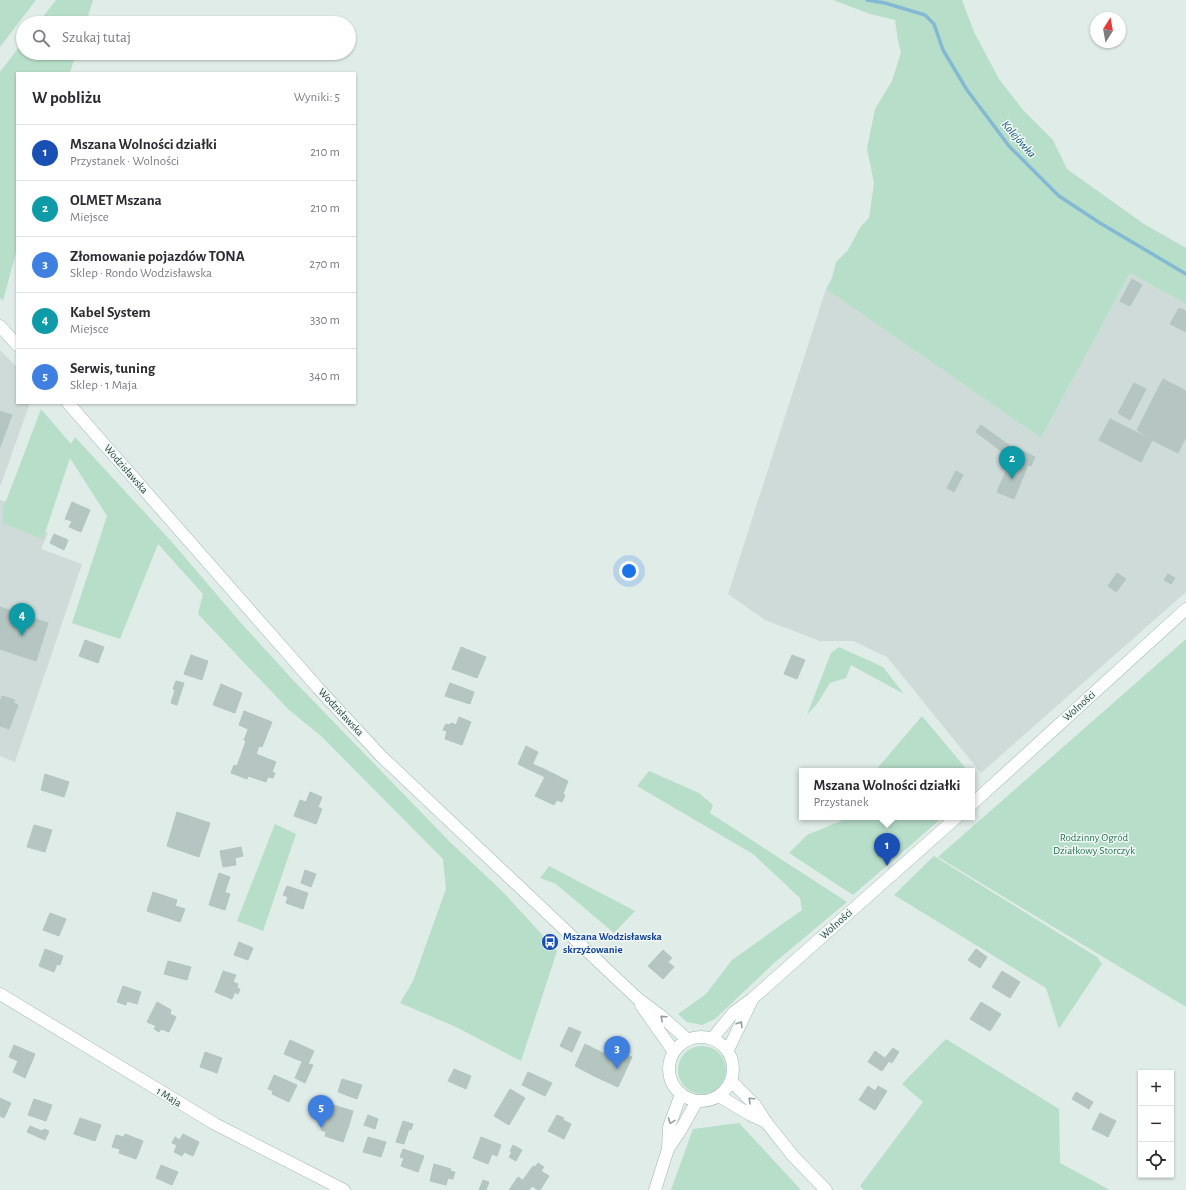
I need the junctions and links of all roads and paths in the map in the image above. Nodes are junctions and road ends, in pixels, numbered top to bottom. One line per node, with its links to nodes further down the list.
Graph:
1 (0, 326): 2 (main road)
2 (16, 344)
3 (69, 404): 8 (main road, Wodzisławska)
4 (1186, 609): 5 (main road, Wolności)
5 (975, 801)
6 (954, 820): 9 (main road, Wolności)
7 (0, 994): 20 (main road, 1 Maja)
8 (637, 998): 11 (main road, Wodzisławska, one-way to 8); 13 (main road, Wodzisławska)
9 (752, 999): 10 (main road, Wolności); 12 (main road, Wolności, one-way to 9)
10 (712, 1039): 11 (main road); 12 (main road)
11 (688, 1040): 13 (main road)
12 (728, 1050): 14 (main road)
13 (674, 1052): 15 (main road)
14 (731, 1081): 16 (main road); 18 (main road, one-way to 14)
15 (681, 1094): 17 (main road); 19 (main road, one-way to 19)
16 (719, 1096): 17 (main road); 18 (main road)
17 (697, 1101): 19 (main road)
18 (766, 1122): 22 (main road)
19 (668, 1149): 21 (main road)
20 (344, 1190)
21 (655, 1190)
22 (826, 1190)

